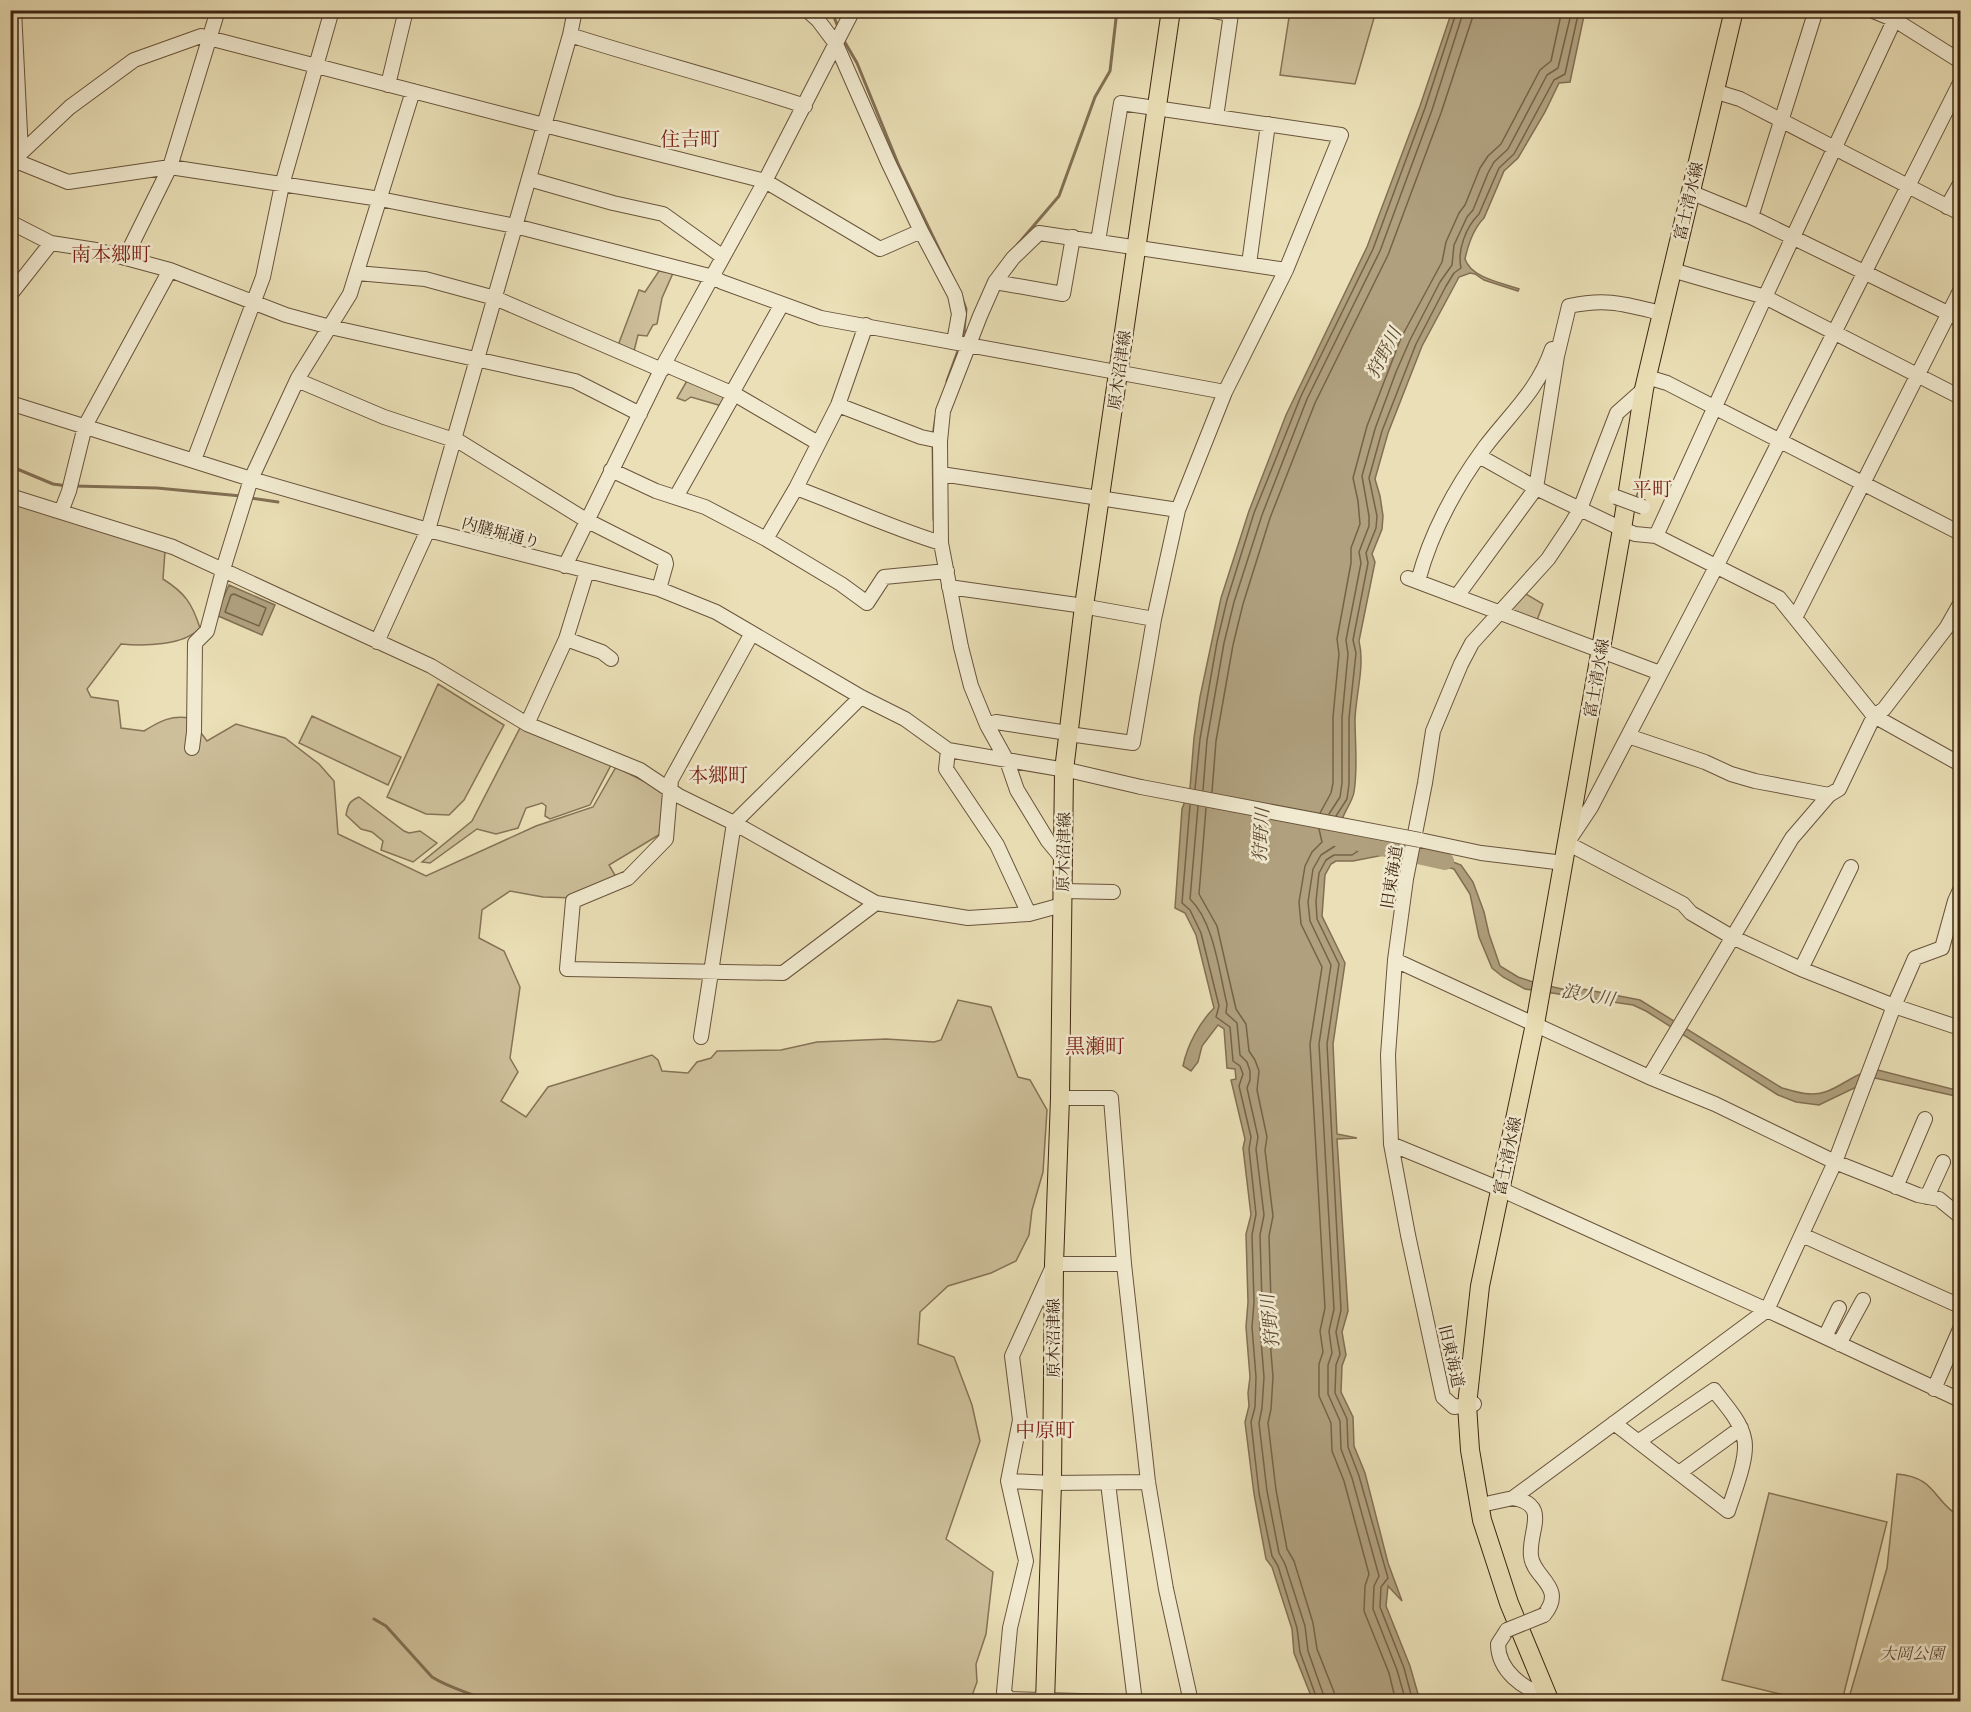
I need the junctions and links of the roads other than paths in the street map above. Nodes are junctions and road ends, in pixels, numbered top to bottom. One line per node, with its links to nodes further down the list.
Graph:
1 (14, 10): 32 (street)
2 (218, 10): 17 (street)
3 (332, 10): 20 (street)
4 (406, 10): 22 (street)
5 (575, 10): 16 (street)
6 (807, 10): 18 (street)
7 (853, 10): 18 (street)
8 (1172, 10): 26 (main road, 原木沼津線)
9 (1179, 10): 26 (main road, 原木沼津線)
10 (1208, 10): 14 (street)
11 (1734, 10): 23 (main road, 富士清水線)
12 (1816, 10): 28 (street)
13 (1871, 10): 15 (street)
14 (1231, 12): 27 (street)
15 (1897, 15): 19 (street); 31 (street)
16 (570, 35): 25 (street); 30 (street)
17 (209, 38): 20 (street); 32 (street); 33 (street)
18 (836, 44): 25 (street); 46 (street)
19 (1960, 61)
20 (316, 66): 22 (street); 37 (street)
21 (1960, 84): 38 (street)
22 (388, 85): 24 (street)
23 (1714, 90): 28 (street); 39 (main road, 富士清水線)
24 (413, 91): 30 (street); 40 (street)
25 (805, 106): 35 (street)
26 (1161, 109): 27 (street); 49 (street); 51 (main road, 原木沼津線)
27 (1216, 117): 29 (street)
28 (1781, 121): 31 (street); 43 (street)
29 (1268, 124): 54 (street); 56 (street)
30 (544, 126): 34 (street); 35 (street)
31 (1835, 147): 38 (street); 48 (street)
32 (15, 161): 33 (street)
33 (170, 167): 37 (street); 53 (street)
34 (529, 179): 45 (street); 52 (street)
35 (765, 181): 46 (street); 52 (street)
36 (1960, 184): 41 (street)
37 (282, 185): 40 (street); 66 (street)
38 (1910, 186): 41 (street); 59 (street)
39 (1690, 192): 43 (street); 57 (main road, 富士清水線)
40 (380, 199): 45 (street); 58 (street)
41 (1947, 207): 42 (street)
42 (1960, 213)
43 (1751, 217): 48 (street)
44 (10, 222): 50 (street)
45 (515, 226): 60 (street); 65 (street)
46 (921, 231): 74 (street)
47 (1072, 237): 49 (street); 61 (street); 61 (street)
48 (1792, 237): 59 (street); 64 (street)
49 (1098, 241): 51 (street)
50 (51, 243): 53 (street); 63 (street)
51 (1140, 248): 54 (street); 78 (main road, 原木沼津線)
52 (723, 257): 60 (street)
53 (125, 258): 55 (street)
54 (1249, 264): 56 (street)
55 (170, 270): 66 (street); 89 (street)
56 (1286, 270): 82 (street)
57 (1672, 270): 64 (street); 68 (main road, 富士清水線)
58 (357, 273): 65 (street); 71 (street)
59 (1865, 273): 69 (street); 73 (street)
60 (713, 277): 67 (street); 77 (street)
61 (995, 282): 75 (street)
62 (1960, 291): 69 (street)
63 (10, 295)
64 (1765, 297): 73 (street); 87 (street)
65 (495, 298): 76 (street); 77 (street)
66 (253, 303): 71 (street); 95 (street)
67 (782, 304): 70 (street); 83 (street)
68 (1661, 313): 72 (street); 81 (main road, 富士清水線)
69 (1955, 316): 79 (street)
70 (866, 325): 74 (street); 86 (street)
71 (330, 327): 76 (street); 80 (street)
72 (1563, 329): 94 (street); 101 (street)
73 (1835, 332): 79 (street); 90 (street)
74 (954, 342): 75 (street)
75 (968, 345): 78 (street); 92 (street)
76 (477, 358): 88 (street); 91 (street)
77 (663, 367): 83 (street); 88 (street)
78 (1122, 374): 82 (street); 105 (main road, 原木沼津線)
79 (1918, 374): 84 (street); 99 (street)
80 (297, 380): 91 (street); 98 (street)
81 (1645, 383): 87 (street); 107 (street, 旧東海道); 111 (main road, 富士清水線)
82 (1225, 392): 108 (street)
83 (733, 394): 93 (street); 103 (street)
84 (1960, 397)
85 (10, 403): 89 (street, 内膳堀通り)
86 (838, 405): 92 (street); 93 (street)
87 (1715, 408): 90 (street); 114 (street)
88 (640, 414): 96 (street)
89 (85, 426): 95 (street, 内膳堀通り); 109 (street)
90 (1779, 440): 99 (street); 118 (street)
91 (455, 441): 110 (street); 112 (street)
92 (940, 441): 97 (street)
93 (818, 443): 100 (street)
94 (1479, 456): 101 (street); 124 (street)
95 (194, 460): 98 (street, 内膳堀通り)
96 (611, 470): 103 (street); 110 (street)
97 (941, 474): 105 (street); 116 (street)
98 (251, 479): 112 (street, 内膳堀通り); 119 (street)
99 (1864, 484): 113 (street); 128 (street)
100 (796, 488): 115 (street); 116 (street)
101 (1536, 488): 107 (street); 124 (street)
102 (10, 496): 109 (street)
103 (676, 497): 115 (street)
104 (1616, 497): 106 (street, bridge)
105 (1104, 498): 108 (street); 126 (main road, 原木沼津線)
106 (1643, 507)
107 (1580, 509): 111 (street); 127 (street, 旧東海道)
108 (1178, 510): 129 (street)
109 (61, 512): 119 (street)
110 (586, 520): 117 (street); 123 (street)
111 (1622, 529): 114 (street); 135 (main road, 富士清水線)
112 (428, 530): 117 (street, 内膳堀通り); 134 (street)
113 (1960, 533)
114 (1656, 536): 118 (street)
115 (766, 539): 121 (street)
116 (941, 543): 121 (street)
117 (565, 566): 120 (street, 内膳堀通り)
118 (1716, 567): 128 (street); 137 (street)
119 (224, 570): 134 (street); 144 (street)
120 (587, 571): 123 (street, 内膳堀通り); 133 (street)
121 (946, 571): 122 (street)
122 (949, 587): 126 (street); 141 (street)
123 (659, 589): 131 (street, 内膳堀通り)
124 (1457, 596): 127 (street)
125 (1960, 604): 130 (street)
126 (1089, 607): 129 (street); 142 (main road, 原木沼津線)
127 (1500, 612): 135 (street); 162 (street, 旧東海道)
128 (1795, 618): 139 (street)
129 (1154, 619): 142 (street)
130 (1947, 627): 132 (street); 139 (street)
131 (752, 633): 138 (street, 内膳堀通り); 149 (street)
132 (1960, 634)
133 (566, 639): 136 (street); 140 (street)
134 (377, 642): 140 (street)
135 (1601, 651): 137 (street); 152 (main road, 富士清水線)
136 (611, 659)
137 (1660, 673): 143 (street)
138 (861, 696): 145 (street, 内膳堀通り); 151 (street)
139 (1874, 716): 147 (street); 150 (street)
140 (527, 724): 149 (street)
141 (987, 725): 142 (street); 146 (street)
142 (1072, 734): 148 (main road, 原木沼津線)
143 (1628, 736): 150 (street); 152 (street)
144 (192, 748)
145 (948, 750): 146 (street); 160 (street)
146 (1006, 762): 148 (street); 153 (street)
147 (1960, 764)
148 (1068, 771): 153 (main road, 原木沼津線); 154 (street, bridge); 158 (main road, 原木沼津線)
149 (669, 789): 151 (street); 164 (street)
150 (1828, 795): 161 (street)
151 (734, 823): 159 (street); 164 (street)
152 (1568, 843): 154 (main road, 富士清水線); 161 (street)
153 (1062, 858): 158 (main road, 原木沼津線)
154 (1564, 863): 166 (main road, 富士清水線)
155 (1851, 867): 163 (street)
156 (1960, 890): 165 (street)
157 (1113, 892): 158 (street)
158 (1065, 896): 160 (street); 170 (main road, 原木沼津線)
159 (876, 903): 160 (street); 164 (street)
160 (1029, 914)
161 (1732, 937): 163 (street); 169 (street)
162 (1395, 960): 166 (street); 172 (street, 旧東海道)
163 (1801, 969): 165 (street)
164 (710, 972): 168 (street)
165 (1894, 1006): 167 (street); 173 (street)
166 (1535, 1024): 169 (street); 176 (main road, 富士清水線)
167 (1960, 1028)
168 (701, 1037)
169 (1649, 1077): 173 (street)
170 (1064, 1098): 180 (main road, 原木沼津線); 181 (street)
171 (1925, 1119): 175 (street)
172 (1391, 1144): 176 (street); 191 (street, 旧東海道)
173 (1835, 1162): 175 (street); 179 (street)
174 (1943, 1162): 177 (street)
175 (1896, 1187): 177 (street)
176 (1500, 1189): 185 (street); 191 (main road, 富士清水線)
177 (1927, 1197): 178 (street)
178 (1960, 1216)
179 (1802, 1235): 183 (street); 185 (street)
180 (1059, 1264): 181 (street); 196 (street); 198 (main road, 原木沼津線)
181 (1124, 1264): 197 (street)
182 (1863, 1300): 188 (street)
183 (1960, 1306)
184 (1839, 1308): 187 (street)
185 (1767, 1310): 187 (street); 192 (street)
186 (1960, 1329): 189 (street)
187 (1825, 1337): 188 (street)
188 (1839, 1344): 189 (street)
189 (1934, 1389): 190 (street)
190 (1960, 1400)
191 (1471, 1405): 201 (main road, 富士清水線); 202 (main road, 富士清水線)
192 (1614, 1423): 194 (street); 200 (street)
193 (1741, 1428): 194 (street); 195 (street); 195 (street)
194 (1640, 1441): 195 (street)
195 (1679, 1473)
196 (1008, 1481): 198 (street); 203 (street)
197 (1148, 1482): 199 (street); 206 (street)
198 (1056, 1483): 199 (street); 203 (main road, 原木沼津線)
199 (1108, 1483): 205 (street)
200 (1513, 1498): 201 (street); 202 (street, bridge)
201 (1490, 1503): 202 (main road, 富士清水線)
202 (1553, 1699)
203 (1051, 1701): 204 (street)
204 (1115, 1701)
205 (1135, 1701)
206 (1191, 1701)

